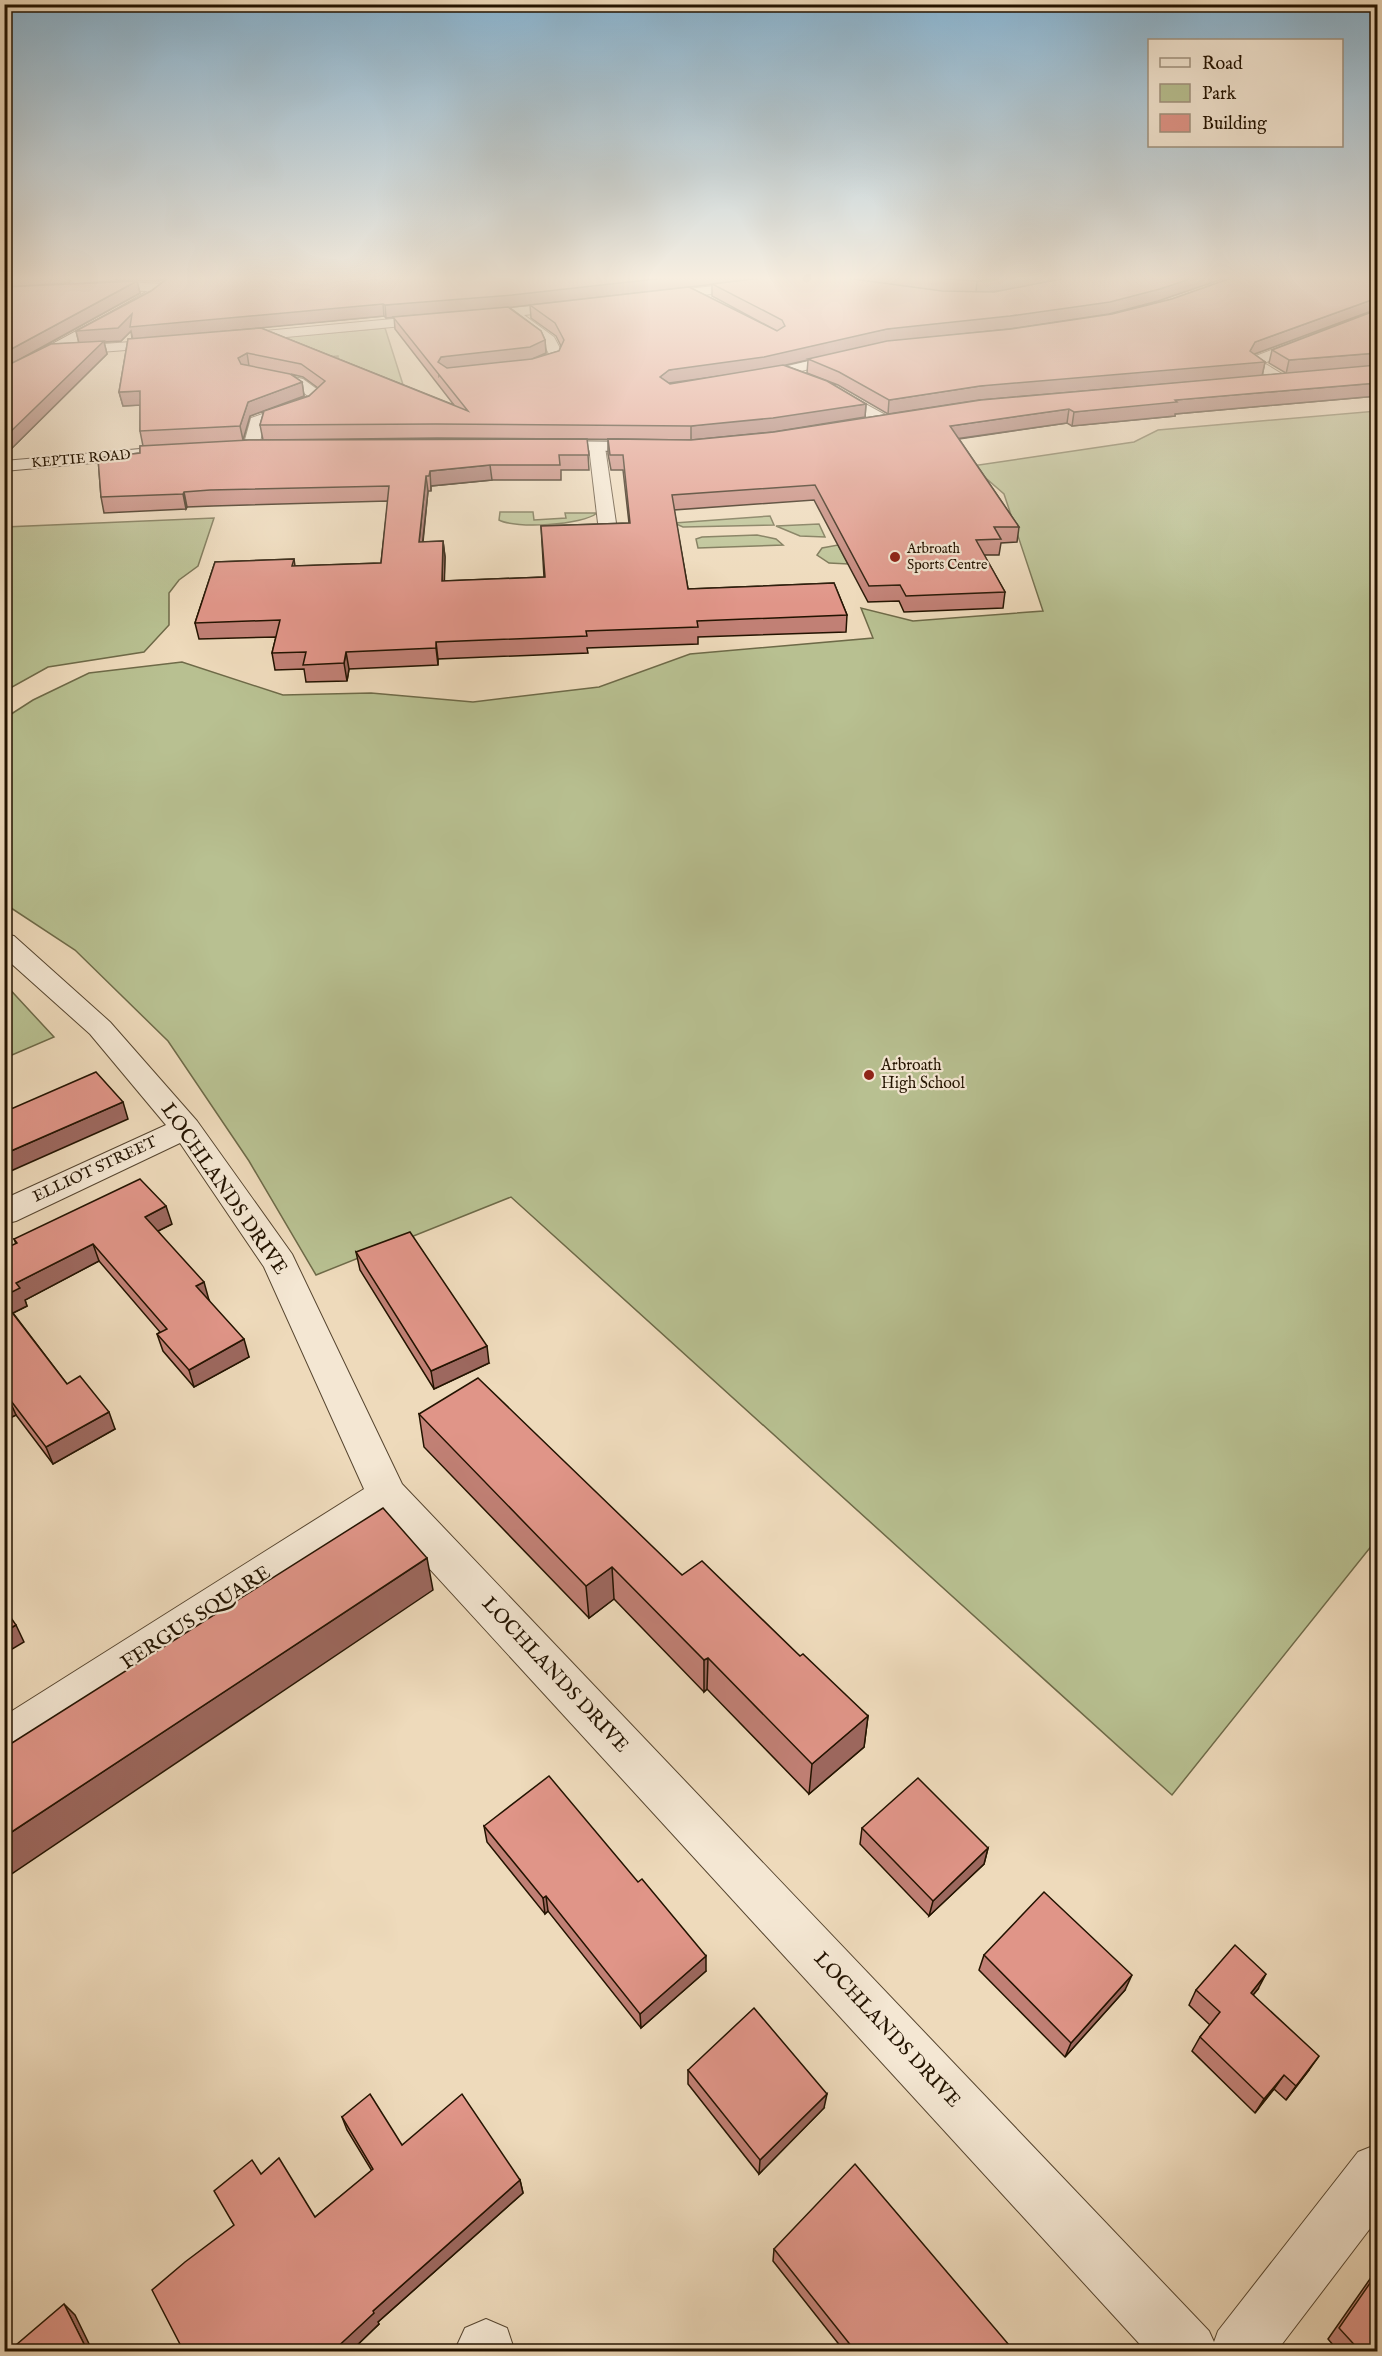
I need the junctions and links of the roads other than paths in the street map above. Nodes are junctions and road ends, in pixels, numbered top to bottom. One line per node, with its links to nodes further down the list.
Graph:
1 (304, 386): 5 (street)
2 (822, 386): 3 (street)
3 (863, 425)
4 (529, 446): 6 (street)
5 (272, 447)
6 (597, 447): 7 (street); 10 (street)
7 (668, 447)
8 (194, 450): 9 (street, KEPTIE ROAD)
9 (4, 466)
10 (607, 523)
11 (4, 942): 12 (street, LOCHLANDS DRIVE)
12 (186, 1128): 13 (street, ELLIOT STREET); 14 (street, LOCHLANDS DRIVE)
13 (4, 1213)
14 (387, 1495): 15 (street, FERGUS SQUARE); 17 (street, LOCHLANDS DRIVE)
15 (4, 1742)
16 (1377, 2172): 18 (street)
17 (1188, 2352)
18 (1239, 2352)

